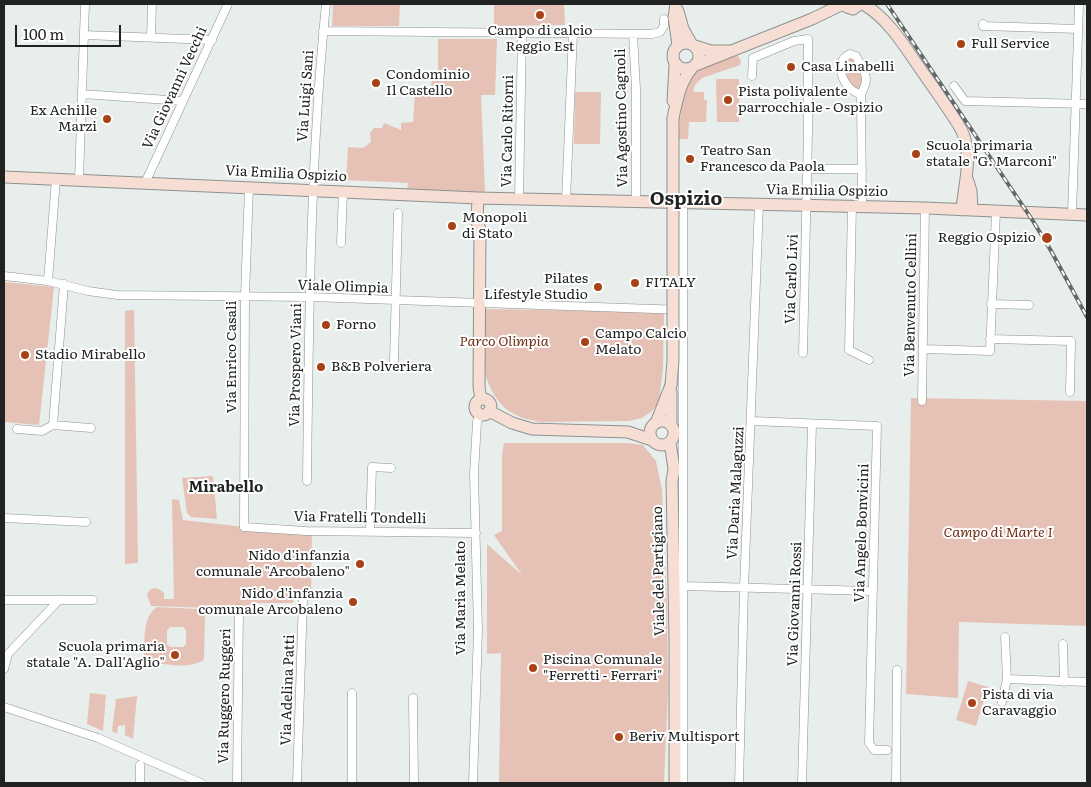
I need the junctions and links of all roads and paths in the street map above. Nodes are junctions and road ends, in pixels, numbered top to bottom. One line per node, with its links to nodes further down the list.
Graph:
1 (85, 4): 15 (street)
2 (152, 4): 17 (street)
3 (228, 4): 18 (street, Via Giovanni Vecchi)
4 (326, 4): 12 (street, Via Luigi Sani)
5 (843, 4): 6 (main road); 21 (main road)
6 (861, 4): 50 (main road)
7 (1079, 4): 11 (street)
8 (676, 5): 19 (main road, Viale del Partigiano); 20 (main road, Viale del Partigiano)
9 (664, 19): 16 (street)
10 (983, 24): 11 (street)
11 (1078, 29): 29 (street)
12 (324, 31): 13 (street); 39 (street, Via Luigi Sani)
13 (522, 33): 14 (street); 42 (street, Via Carlo Ritorni)
14 (573, 33): 16 (street); 43 (street)
15 (84, 34): 17 (street); 26 (street)
16 (633, 34): 44 (street, Via Agostino Cagnoli)
17 (151, 37): 18 (street)
18 (212, 40): 28 (street, Via Giovanni Vecchi)
19 (693, 44): 20 (main road); 21 (main road); 23 (main road, Viale del Partigiano)
20 (678, 45): 22 (main road, Viale del Partigiano)
21 (730, 51): 23 (main road)
22 (675, 65): 23 (main road); 31 (main road, Viale del Partigiano)
23 (694, 67): 31 (main road, Viale del Partigiano)
24 (752, 76): 33 (street, Via Carlo Livi)
25 (954, 86): 29 (street)
26 (82, 94): 28 (street); 36 (street)
27 (861, 94): 27 (street); 32 (street)
28 (182, 101): 37 (street, Via Giovanni Vecchi)
29 (1076, 103): 30 (street); 53 (street)
30 (1087, 104)
31 (673, 118): 71 (main road, Viale del Partigiano, bridge)
32 (862, 169): 33 (street); 48 (street)
33 (807, 170): 47 (street, Via Carlo Livi)
34 (4, 177): 35 (main road, Via Emilia Ospizio)
35 (56, 179): 36 (main road, Via Emilia Ospizio); 57 (street)
36 (79, 180): 37 (main road, Via Emilia Ospizio)
37 (145, 183): 38 (main road, Via Emilia Ospizio)
38 (249, 188): 39 (main road, Via Emilia Ospizio); 59 (street, Via Enrico Casali)
39 (312, 190): 40 (main road, Via Emilia Ospizio); 60 (street, Via Prospero Viani)
40 (343, 192): 41 (main road, Via Emilia Ospizio); 55 (street)
41 (482, 198): 42 (main road, Via Emilia Ospizio); 62 (main road)
42 (519, 199): 43 (main road, Via Emilia Ospizio)
43 (566, 200): 44 (main road, Via Emilia Ospizio)
44 (636, 201): 45 (main road, Via Emilia Ospizio)
45 (683, 202): 46 (main road, Via Emilia Ospizio); 65 (street)
46 (759, 204): 47 (main road, Via Emilia Ospizio); 75 (street, Via Daria Malaguzzi)
47 (807, 205): 48 (main road, Via Emilia Ospizio); 68 (street, Via Carlo Livi)
48 (857, 206): 49 (main road, Via Emilia Ospizio); 69 (street)
49 (925, 208): 50 (main road, Via Emilia Ospizio); 67 (street, Via Benvenuto Cellini)
50 (967, 210): 51 (main road, Via Emilia Ospizio)
51 (996, 212): 53 (main road, Via Emilia Ospizio); 63 (street)
52 (398, 213): 61 (street)
53 (1072, 214): 54 (main road, Via Emilia Ospizio)
54 (1087, 214)
55 (342, 243)
56 (4, 276): 57 (street, Viale Olimpia)
57 (48, 281): 58 (street, Viale Olimpia)
58 (64, 284): 59 (street, Viale Olimpia); 77 (street)
59 (245, 296): 60 (street, Viale Olimpia); 90 (street, Via Enrico Casali)
60 (310, 298): 61 (street, Viale Olimpia); 86 (street, Via Prospero Viani)
61 (395, 301): 62 (street, Viale Olimpia); 70 (street)
62 (479, 304): 65 (street, Viale Olimpia); 74 (main road)
63 (991, 304): 64 (street); 66 (street)
64 (1029, 305)
65 (683, 310): 93 (street)
66 (990, 339): 67 (street); 72 (street)
67 (922, 349): 73 (street, Via Benvenuto Cellini)
68 (803, 353)
69 (869, 360)
70 (394, 361)
71 (671, 385): 76 (main road, Viale del Partigiano); 78 (main road, Viale del Partigiano)
72 (1070, 392)
73 (922, 402)
74 (485, 413): 82 (main road); 92 (street, Via Maria Melato)
75 (752, 421): 79 (street, Via Angelo Bonvicini); 94 (street, Via Daria Malaguzzi)
76 (655, 423): 78 (main road); 82 (main road); 83 (main road, Viale del Partigiano)
77 (53, 425): 80 (street); 81 (street)
78 (671, 425): 84 (main road, Viale del Partigiano)
79 (812, 425): 95 (street, Via Giovanni Rossi); 96 (street, Via Angelo Bonvicini)
80 (92, 428)
81 (17, 429)
82 (628, 432): 83 (main road)
83 (654, 442): 84 (main road); 87 (main road, Viale del Partigiano)
84 (670, 442): 87 (main road, Viale del Partigiano)
85 (391, 468): 91 (street)
86 (307, 481)
87 (672, 481): 115 (main road, Viale del Partigiano)
88 (4, 518): 89 (street)
89 (86, 522)
90 (244, 527): 91 (street, Via Fratelli Tondelli)
91 (370, 531): 92 (street, Via Fratelli Tondelli)
92 (476, 533): 122 (street, Via Maria Melato)
93 (683, 586): 94 (street); 115 (street)
94 (744, 589): 95 (street); 123 (street, Via Daria Malaguzzi)
95 (808, 589): 96 (street); 124 (street, Via Giovanni Rossi)
96 (872, 591): 113 (street, Via Angelo Bonvicini)
97 (303, 598): 119 (street, Via Adelina Patti)
98 (4, 600): 99 (street)
99 (59, 600): 100 (street); 104 (street)
100 (93, 600)
101 (239, 609): 118 (street, Via Ruggero Ruggeri)
102 (1005, 637): 106 (street)
103 (1063, 644): 107 (street)
104 (4, 669)
105 (896, 670): 125 (street)
106 (1007, 679): 107 (street); 111 (street)
107 (1064, 682): 108 (street)
108 (1087, 682)
109 (352, 693): 120 (street)
110 (413, 698): 121 (street)
111 (1002, 702)
112 (4, 707): 117 (street)
113 (887, 750)
114 (140, 765): 116 (street)
115 (676, 782)
116 (140, 783)
117 (201, 783)
118 (237, 783)
119 (297, 783)
120 (352, 783)
121 (414, 783)
122 (473, 783)
123 (739, 783)
124 (802, 783)
125 (896, 783)

